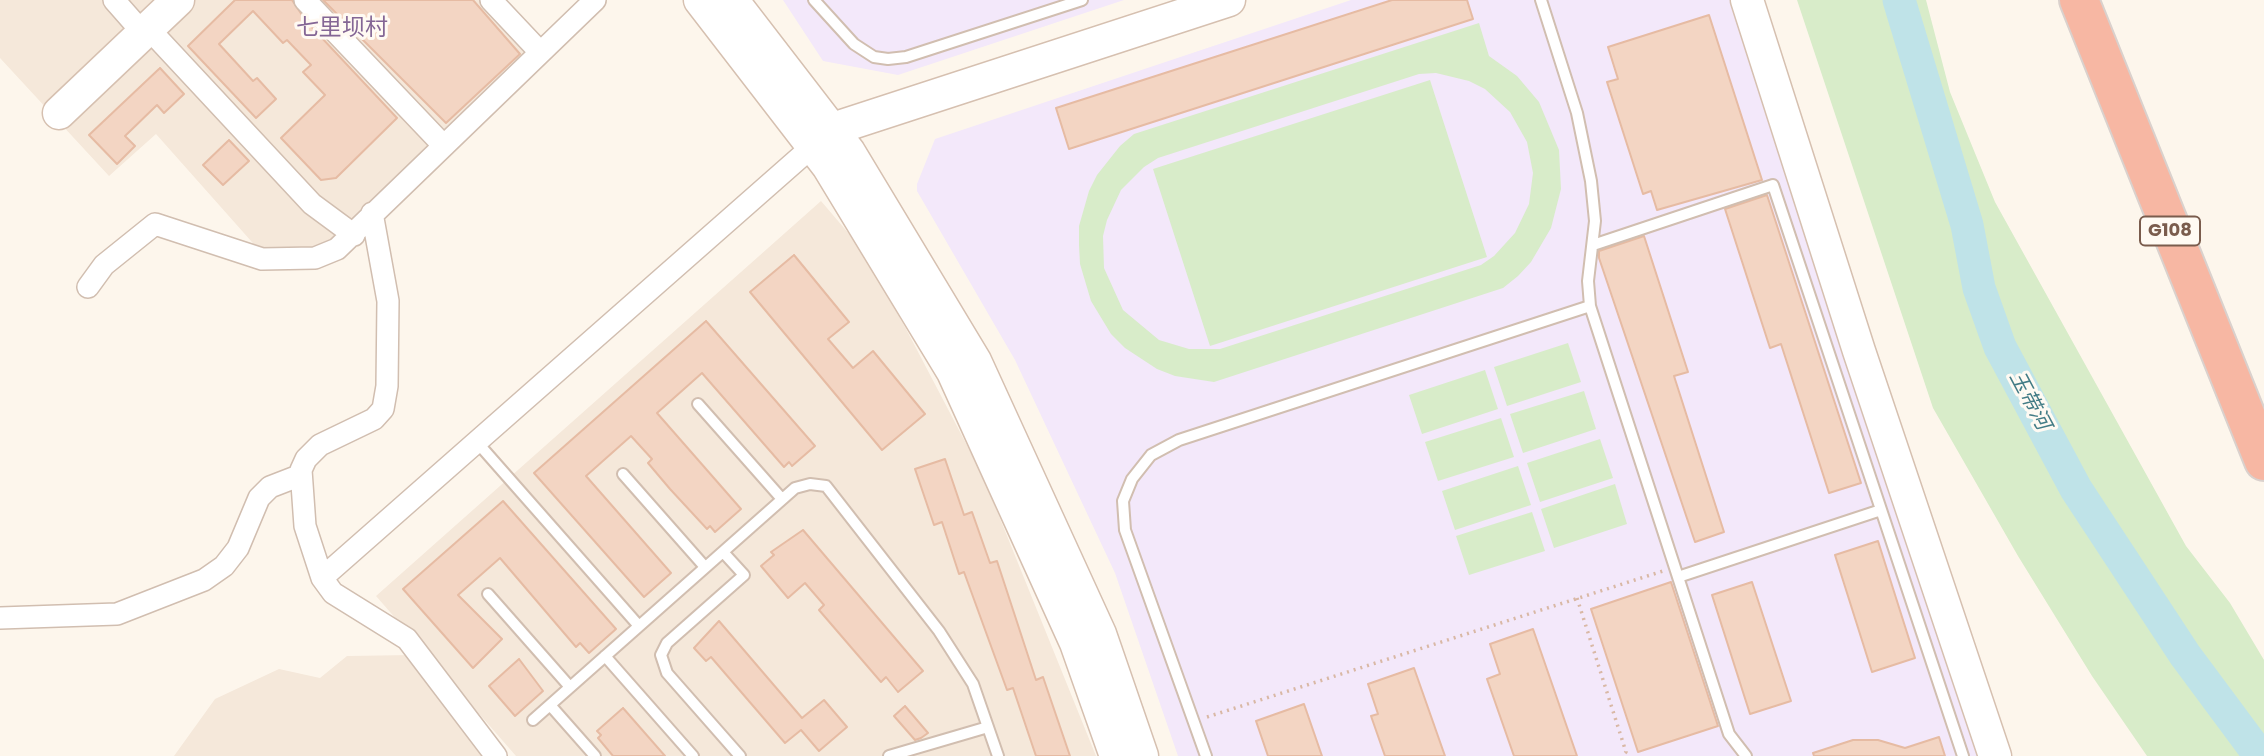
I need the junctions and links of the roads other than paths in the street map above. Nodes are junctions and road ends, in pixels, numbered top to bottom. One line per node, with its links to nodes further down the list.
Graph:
1 (114, 0): 14 (street)
2 (178, 0): 14 (street)
3 (305, 0): 18 (street)
4 (491, 0): 15 (street)
5 (595, 0): 15 (street)
6 (700, 0): 17 (street)
7 (732, 0): 17 (street)
8 (814, 0): 9 (lane)
9 (1082, 0)
10 (1230, 0): 17 (street)
11 (1541, 0): 21 (lane)
12 (1747, 0): 54 (street)
13 (2079, 0): 26 (highway, G108)
14 (146, 31): 16 (street); 20 (street)
15 (540, 52): 18 (street)
16 (59, 113)
17 (823, 137): 25 (street); 49 (street); 50 (street)
18 (443, 145): 19 (street)
19 (372, 213): 20 (street); 28 (street)
20 (354, 235): 22 (street)
21 (1594, 245): 23 (lane); 30 (lane)
22 (88, 287)
23 (1590, 306): 33 (lane); 51 (lane)
24 (698, 404): 29 (lane)
25 (476, 441): 34 (street); 37 (lane)
26 (2264, 461)
27 (623, 474): 32 (lane)
28 (301, 475): 34 (street); 36 (street)
29 (782, 499): 31 (lane); 42 (lane)
30 (1881, 510): 33 (lane); 53 (lane)
31 (723, 552): 32 (lane); 46 (lane)
32 (705, 567): 37 (lane)
33 (1677, 572): 52 (lane)
34 (322, 578): 43 (street)
35 (488, 594): 39 (lane)
36 (0, 618)
37 (639, 626): 38 (lane)
38 (605, 656): 39 (lane); 45 (lane)
39 (570, 687): 40 (lane)
40 (550, 705): 41 (lane); 44 (lane)
41 (533, 720)
42 (988, 727): 47 (lane); 48 (lane)
43 (496, 756)
44 (595, 756)
45 (694, 756)
46 (740, 756)
47 (888, 756)
48 (998, 756)
49 (1116, 756)
50 (1142, 756)
51 (1206, 756)
52 (1746, 756)
53 (1963, 756)
54 (1995, 756)

